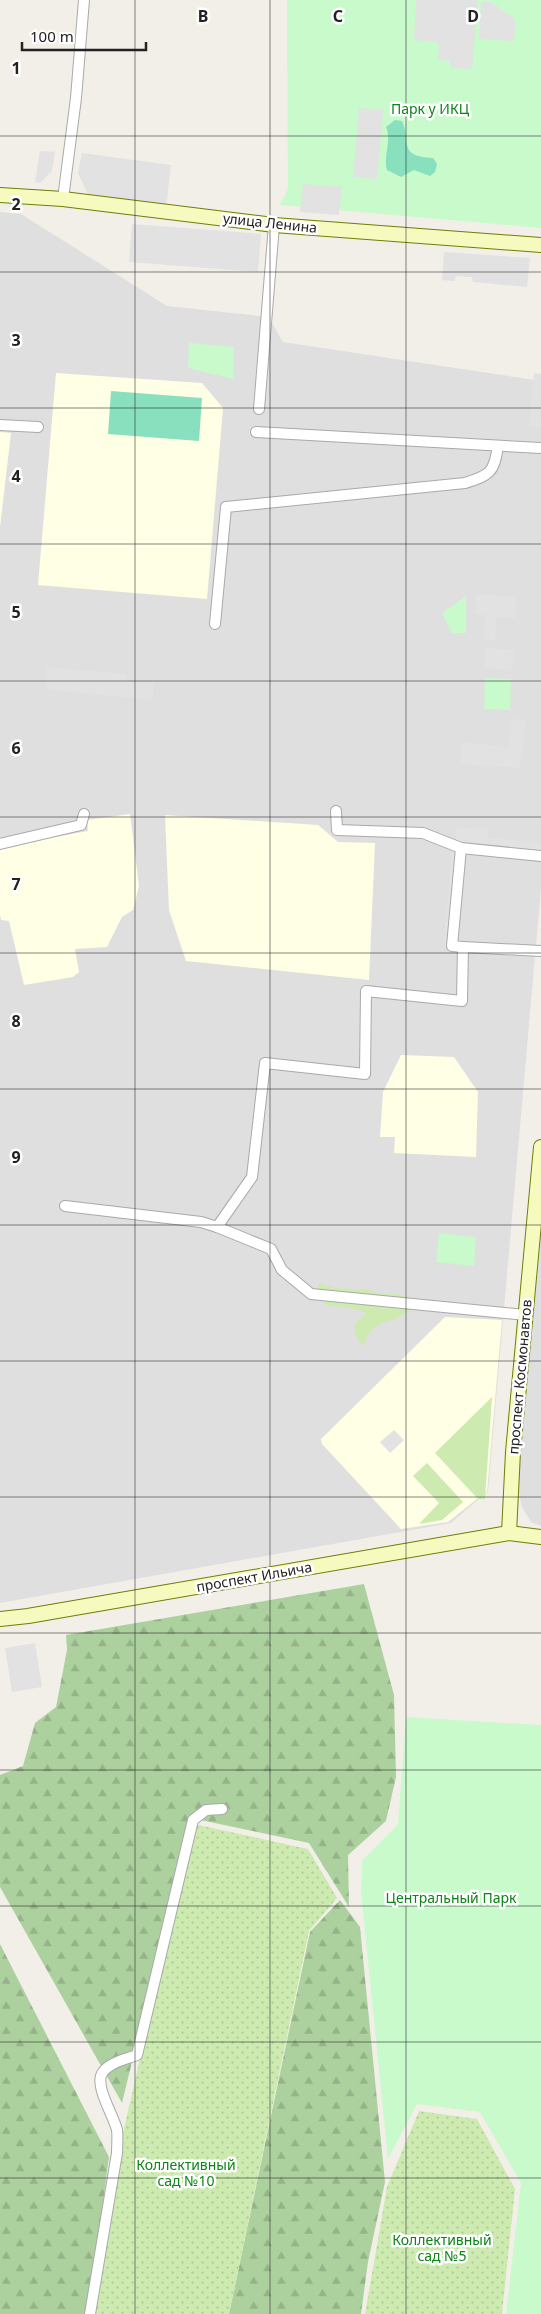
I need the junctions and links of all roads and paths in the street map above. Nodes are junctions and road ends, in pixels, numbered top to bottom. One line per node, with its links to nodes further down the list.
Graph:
1 (84, 0): 3 (street)
2 (0, 195): 3 (street, улица Ленина)
3 (63, 199): 4 (street, улица Ленина)
4 (274, 225): 5 (street, улица Ленина); 6 (street)
5 (541, 245)
6 (259, 409)
7 (0, 425): 8 (street)
8 (38, 427)
9 (256, 432): 10 (street)
10 (498, 446): 11 (street); 12 (street)
11 (541, 448)
12 (215, 624)
13 (336, 811): 16 (street)
14 (84, 814): 15 (street)
15 (0, 844)
16 (461, 848): 17 (street); 18 (street)
17 (541, 856)
18 (463, 947): 19 (street); 23 (street)
19 (541, 950)
20 (541, 1147): 21 (street, проспект Космонавтов)
21 (539, 1181): 24 (street, проспект Космонавтов)
22 (65, 1206): 23 (street)
23 (217, 1226): 24 (street)
24 (525, 1314): 25 (street, проспект Космонавтов)
25 (508, 1533): 26 (street, проспект Ильича); 27 (street, проспект Ильича)
26 (541, 1537)
27 (0, 1619)
28 (222, 1809): 29 (street)
29 (90, 2314)

